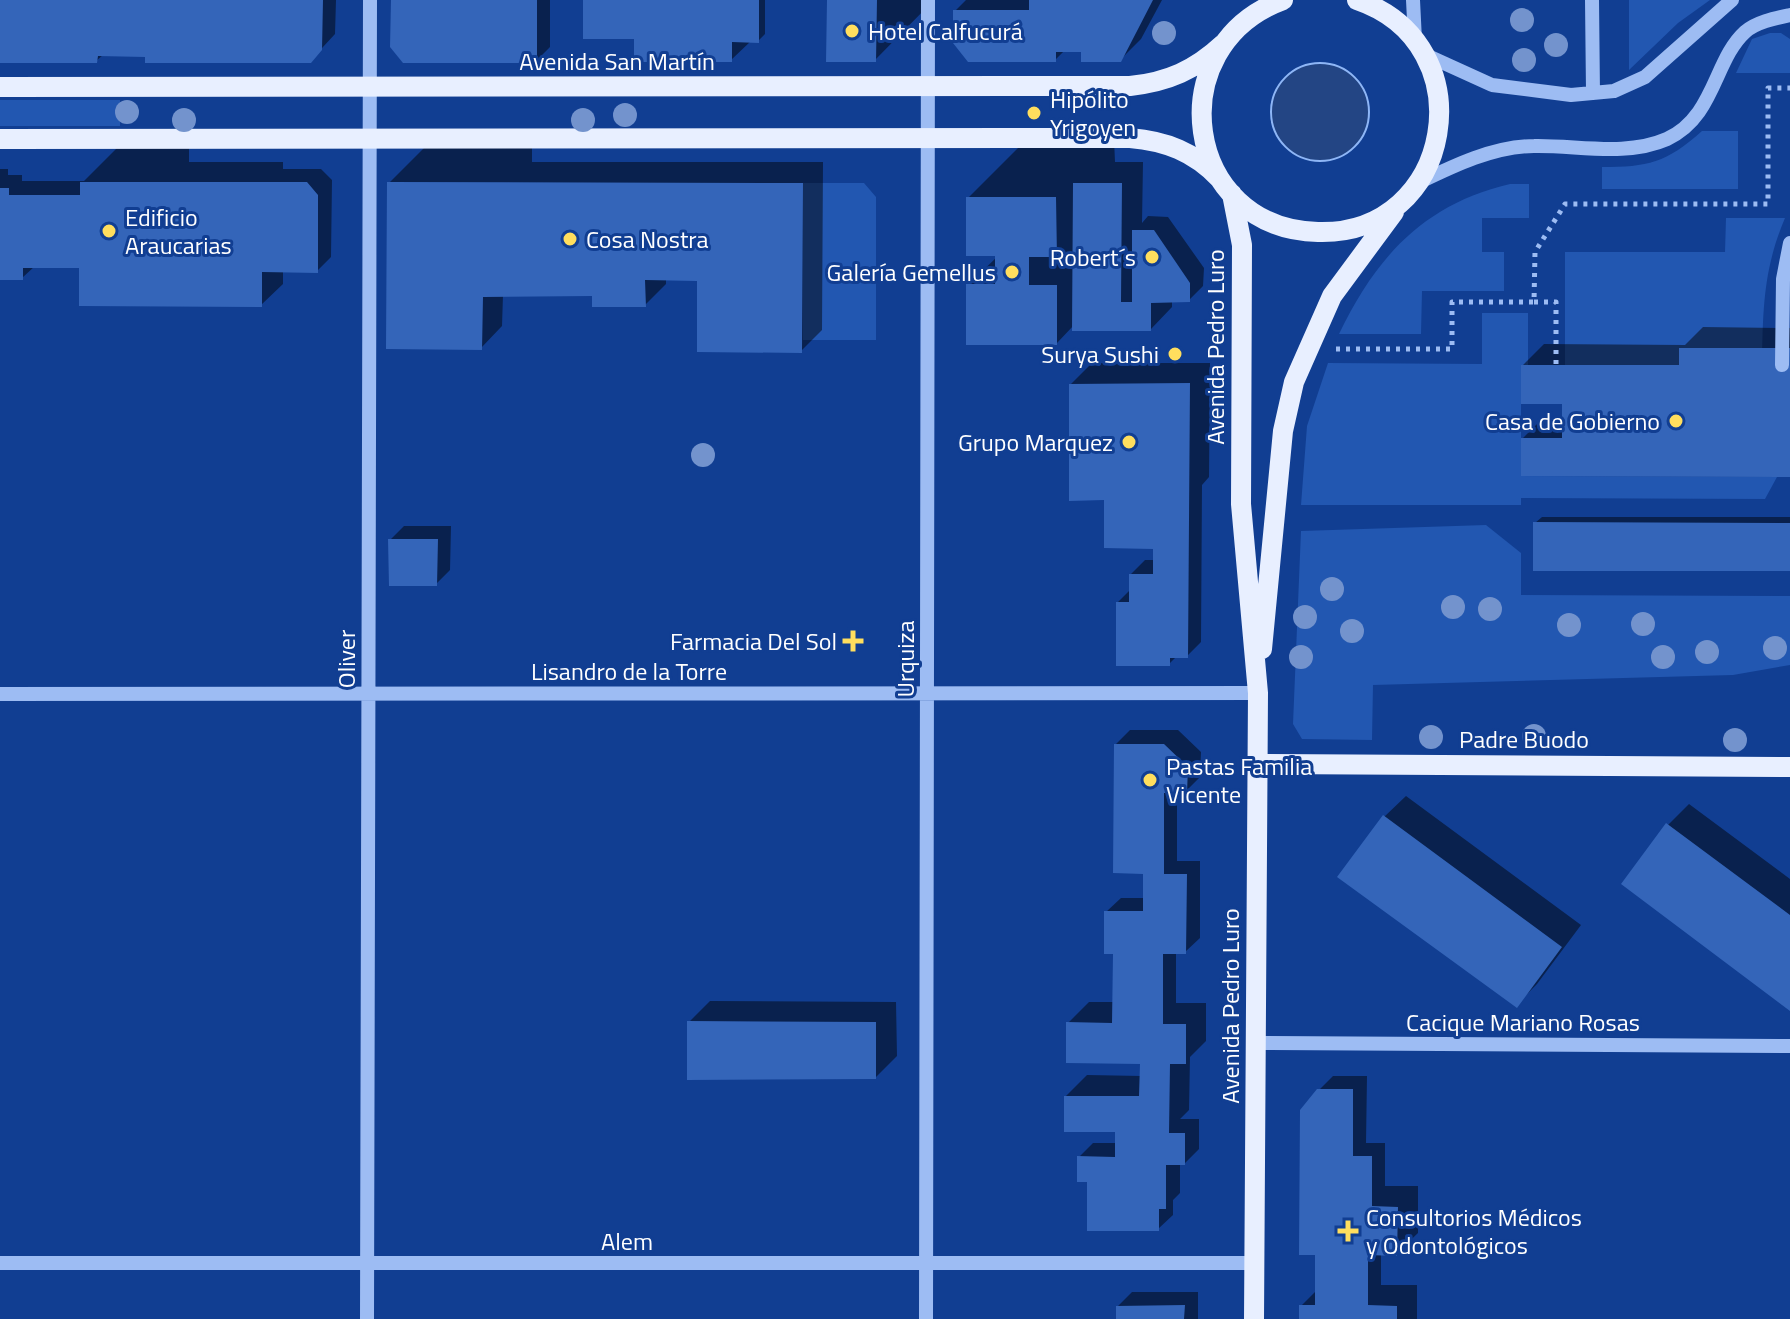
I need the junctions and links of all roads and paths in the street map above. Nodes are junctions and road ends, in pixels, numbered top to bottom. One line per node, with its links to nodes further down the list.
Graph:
1 (370, 0): 15 (street, Oliver)
2 (928, 0): 13 (street, Urquiza)
3 (1247, 0): 11 (main road)
4 (1283, 0): 11 (main road, Avenida San Martín)
5 (1357, 0): 12 (main road)
6 (1385, 0): 12 (main road)
7 (1413, 0): 12 (street)
8 (1592, 0): 17 (street)
9 (1732, 0): 17 (street)
10 (1790, 15): 22 (street)
11 (1229, 36): 13 (main road, Avenida San Martín); 21 (main road, Avenida Pedro Luro)
12 (1414, 40): 17 (street); 22 (main road, Avenida Pedro Luro)
13 (928, 86): 15 (main road, Avenida San Martín); 19 (street, Urquiza)
14 (0, 87): 15 (main road, Avenida San Martín)
15 (369, 87): 18 (street, Oliver)
16 (1790, 88): 24 (path)
17 (1593, 93)
18 (369, 138): 19 (main road); 20 (main road); 31 (street, Oliver)
19 (927, 138): 21 (main road); 28 (street, Urquiza)
20 (0, 139)
21 (1226, 186): 22 (main road); 29 (main road, Avenida Pedro Luro)
22 (1412, 190): 29 (main road, Avenida Pedro Luro)
23 (1790, 243): 27 (street)
24 (1534, 302): 25 (path); 26 (path)
25 (1328, 336)
26 (1556, 365)
27 (1782, 365)
28 (927, 693): 29 (street, Lisandro de la Torre); 31 (street, Lisandro de la Torre); 38 (street, Urquiza)
29 (1258, 693): 32 (main road, Avenida Pedro Luro)
30 (0, 694): 31 (street, Lisandro de la Torre)
31 (368, 694): 37 (street, Oliver)
32 (1257, 764): 33 (main road, Padre Buodo); 34 (main road, Avenida Pedro Luro)
33 (1790, 767)
34 (1255, 1043): 35 (street, Cacique Mariano Rosas); 39 (main road, Avenida Pedro Luro)
35 (1790, 1046)
36 (0, 1263): 37 (street, Alem)
37 (367, 1263): 38 (street, Alem); 40 (street, Oliver)
38 (927, 1263): 39 (street, Alem); 41 (street, Urquiza)
39 (1255, 1263): 42 (main road, Avenida Pedro Luro)
40 (367, 1319)
41 (926, 1319)
42 (1254, 1319)

